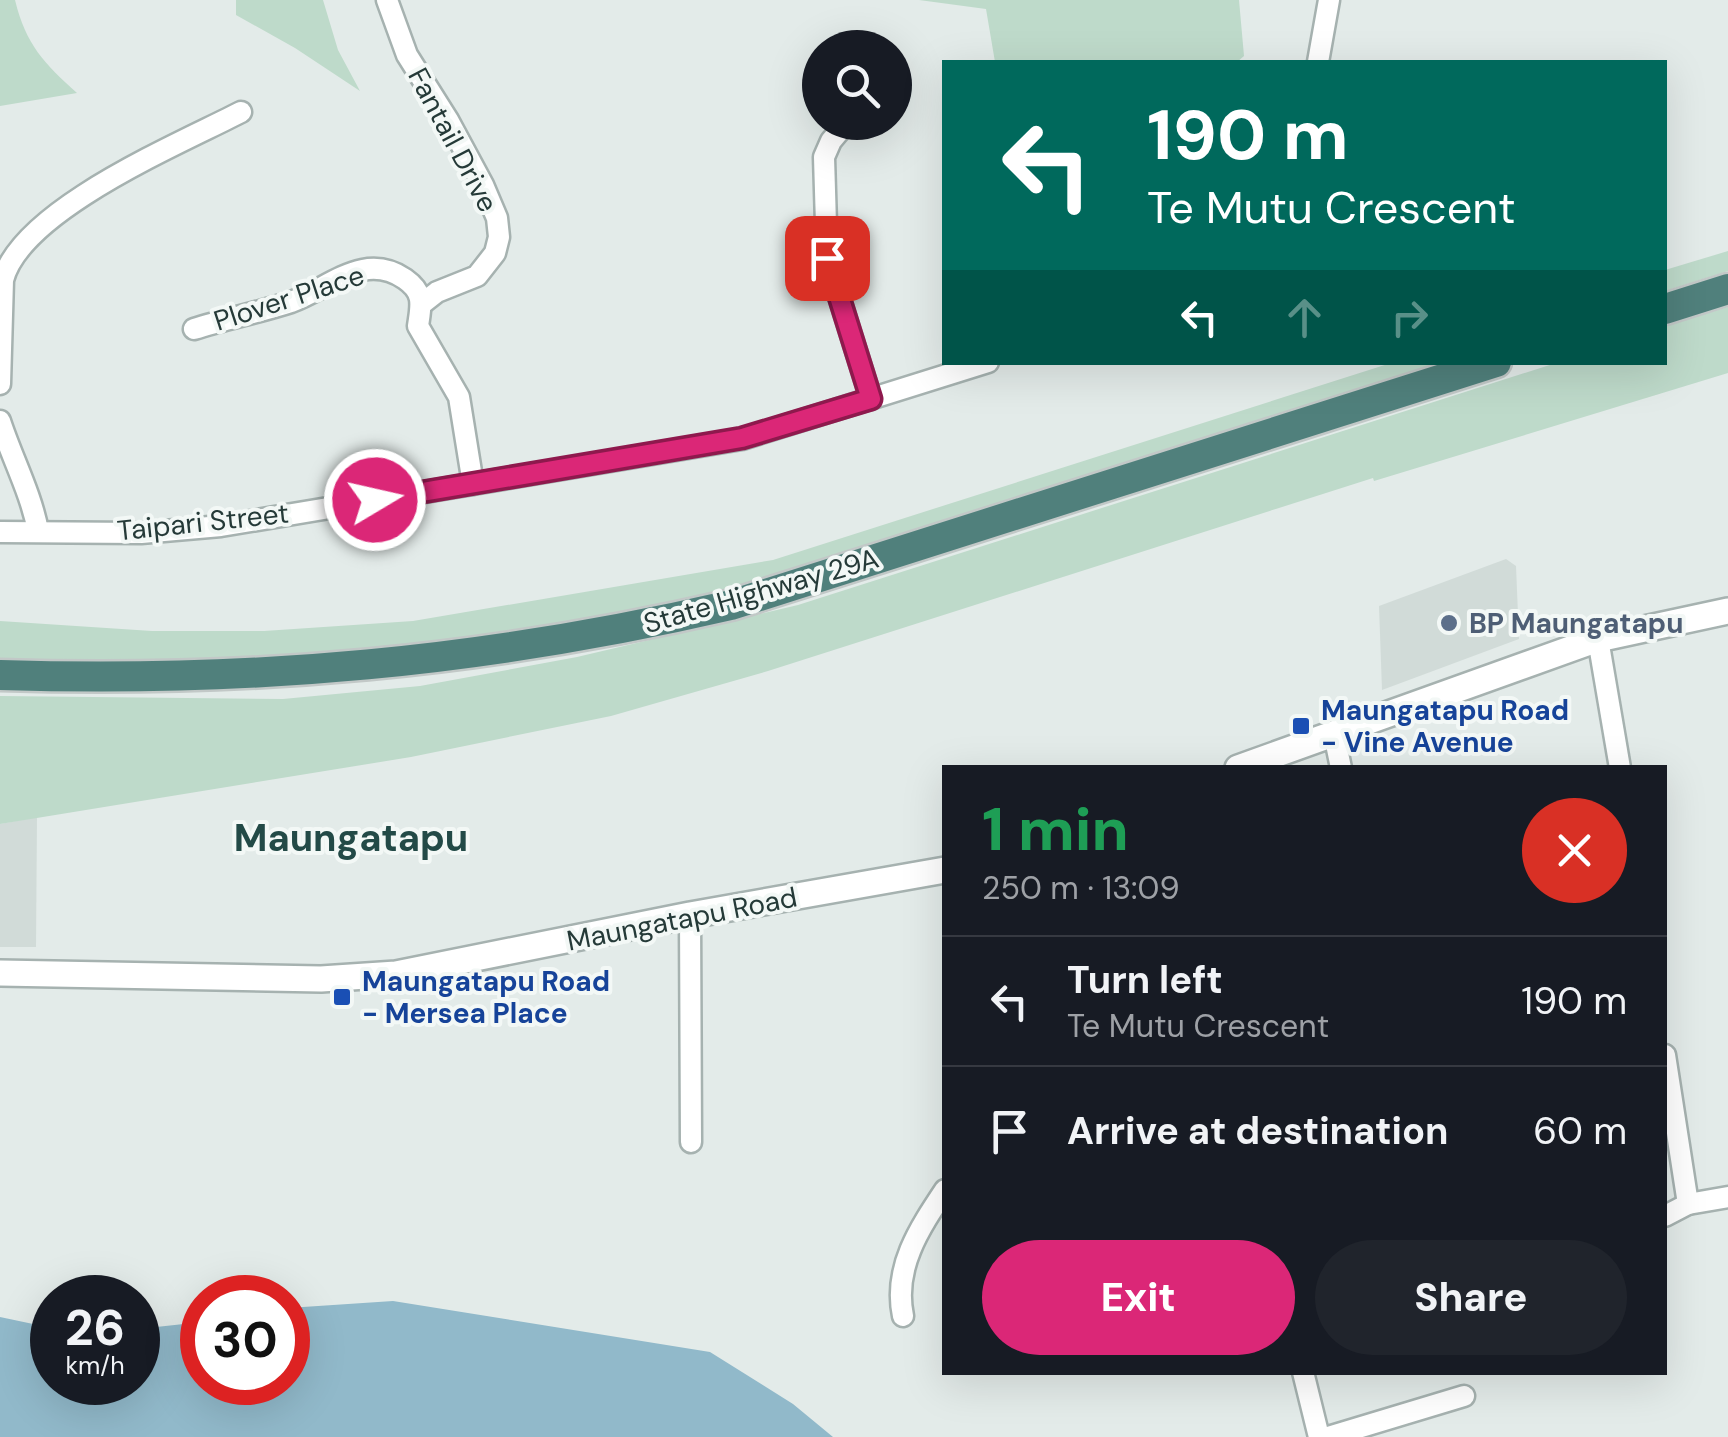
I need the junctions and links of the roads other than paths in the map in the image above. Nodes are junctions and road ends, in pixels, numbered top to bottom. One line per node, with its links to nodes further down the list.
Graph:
1 (387, 0): 8 (street, Fantail Drive)
2 (1329, 0): 3 (street)
3 (1318, 60)
4 (241, 112): 6 (street)
5 (833, 140): 14 (street)
6 (2, 278): 13 (street)
7 (1728, 288): 9 (highway)
8 (423, 303): 10 (street, Plover Place); 17 (street)
9 (1667, 307)
10 (194, 329)
11 (979, 365): 14 (street, Taipari Street)
12 (1487, 365): 22 (highway, State Highway 29A)
13 (0, 384)
14 (871, 399): 17 (street, Taipari Street)
15 (0, 410): 16 (street)
16 (0, 424): 18 (street)
17 (473, 484): 18 (street, Taipari Street)
18 (38, 531): 19 (street, Taipari Street)
19 (0, 532)
20 (1728, 611): 21 (street)
21 (1598, 639): 23 (street); 26 (street)
22 (0, 674)
23 (1334, 734): 24 (street); 25 (street)
24 (1246, 765)
25 (1340, 765)
26 (1619, 765)
27 (942, 871): 28 (street, Maungatapu Road)
28 (690, 915): 29 (street, Maungatapu Road); 31 (street)
29 (0, 973)
30 (1667, 1068): 34 (street)
31 (691, 1142)
32 (942, 1195): 36 (street)
33 (1728, 1197): 34 (street)
34 (1688, 1204): 35 (street)
35 (1667, 1215)
36 (903, 1316)
37 (1304, 1375): 39 (street)
38 (1464, 1396): 40 (street)
39 (1319, 1437)
40 (1328, 1437)

